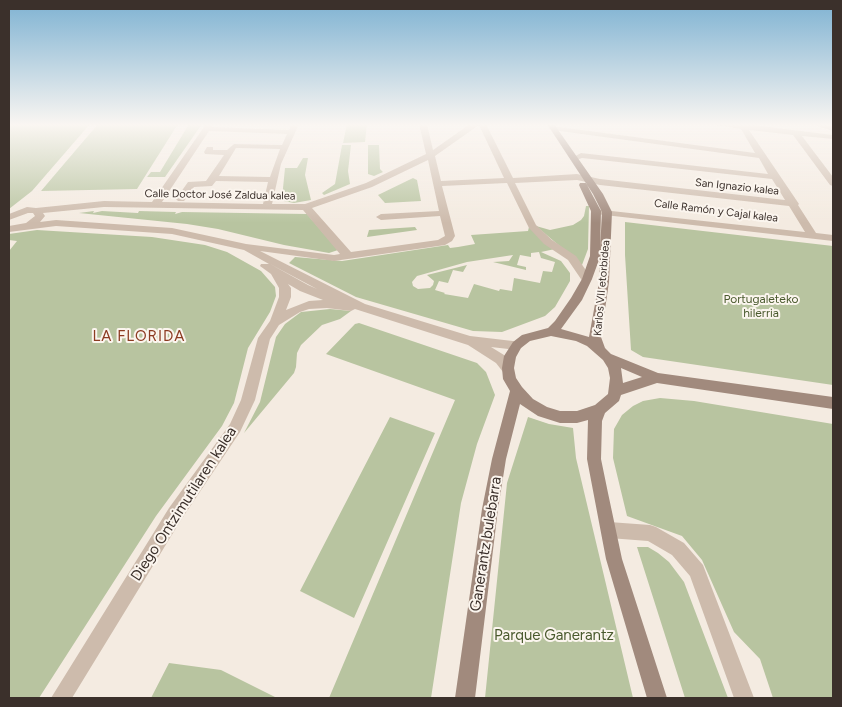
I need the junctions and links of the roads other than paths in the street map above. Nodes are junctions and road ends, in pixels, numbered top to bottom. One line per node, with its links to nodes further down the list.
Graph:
1 (187, 157): 22 (street)
2 (226, 157): 15 (street)
3 (281, 157): 16 (street)
4 (428, 157): 25 (street, Calle Doctor José Zaldua kalea)
5 (430, 157): 20 (street)
6 (498, 157): 17 (street)
7 (564, 157): 13 (street, Karlos VII etorbidea)
8 (578, 157): 12 (street)
9 (599, 157): 14 (street)
10 (763, 157): 14 (street)
11 (814, 157): 19 (street)
12 (574, 159): 18 (street)
13 (577, 177): 17 (street); 18 (street, San Ignazio kalea); 26 (street, Karlos VII etorbidea)
14 (776, 177): 23 (street)
15 (213, 178): 16 (street); 21 (street)
16 (274, 180): 24 (street)
17 (510, 181): 20 (street); 40 (street)
18 (588, 181): 23 (street, San Ignazio kalea); 26 (street)
19 (833, 183)
20 (438, 184): 27 (street)
21 (181, 199)
22 (155, 204): 24 (street, Calle Doctor José Zaldua kalea); 28 (street, Calle Doctor José Zaldua kalea)
23 (794, 204): 34 (street)
24 (267, 207): 25 (street, Calle Doctor José Zaldua kalea)
25 (306, 207): 37 (street)
26 (601, 212): 34 (street, Calle Ramón y Cajal kalea); 40 (street, Karlos VII etorbidea); 50 (street, Karlos VII etorbidea)
27 (445, 213): 30 (street); 37 (street)
28 (38, 214): 29 (street); 31 (street); 32 (street)
29 (11, 215)
30 (381, 217)
31 (56, 223): 32 (street); 36 (street)
32 (29, 226): 33 (street)
33 (9, 230)
34 (812, 235): 35 (street, Calle Ramón y Cajal kalea)
35 (833, 238)
36 (241, 246): 37 (street); 38 (street); 39 (street)
37 (348, 256)
38 (287, 268): 41 (street); 42 (street)
39 (275, 272): 41 (street); 43 (street)
40 (587, 278): 47 (street, Karlos VII etorbidea)
41 (304, 288): 42 (street); 43 (street); 44 (street); 45 (street)
42 (330, 290): 44 (street)
43 (286, 297): 46 (street)
44 (356, 307): 45 (street, Diego Ontzimutilaren kalea); 48 (street)
45 (296, 309): 46 (street, Diego Ontzimutilaren kalea)
46 (275, 322): 58 (street, Diego Ontzimutilaren kalea)
47 (551, 332): 49 (street); 50 (street)
48 (471, 342): 49 (street); 51 (street)
49 (517, 345): 51 (street)
50 (603, 353): 52 (street); 54 (street)
51 (508, 368): 53 (street)
52 (657, 378): 54 (street); 55 (street)
53 (517, 391): 56 (street); 59 (street, Ganerantz bulebarra)
54 (616, 391): 56 (street)
55 (833, 404)
56 (600, 409): 57 (street)
57 (608, 530): 60 (street); 61 (street)
58 (61, 698)
59 (464, 698)
60 (657, 698)
61 (744, 698)

